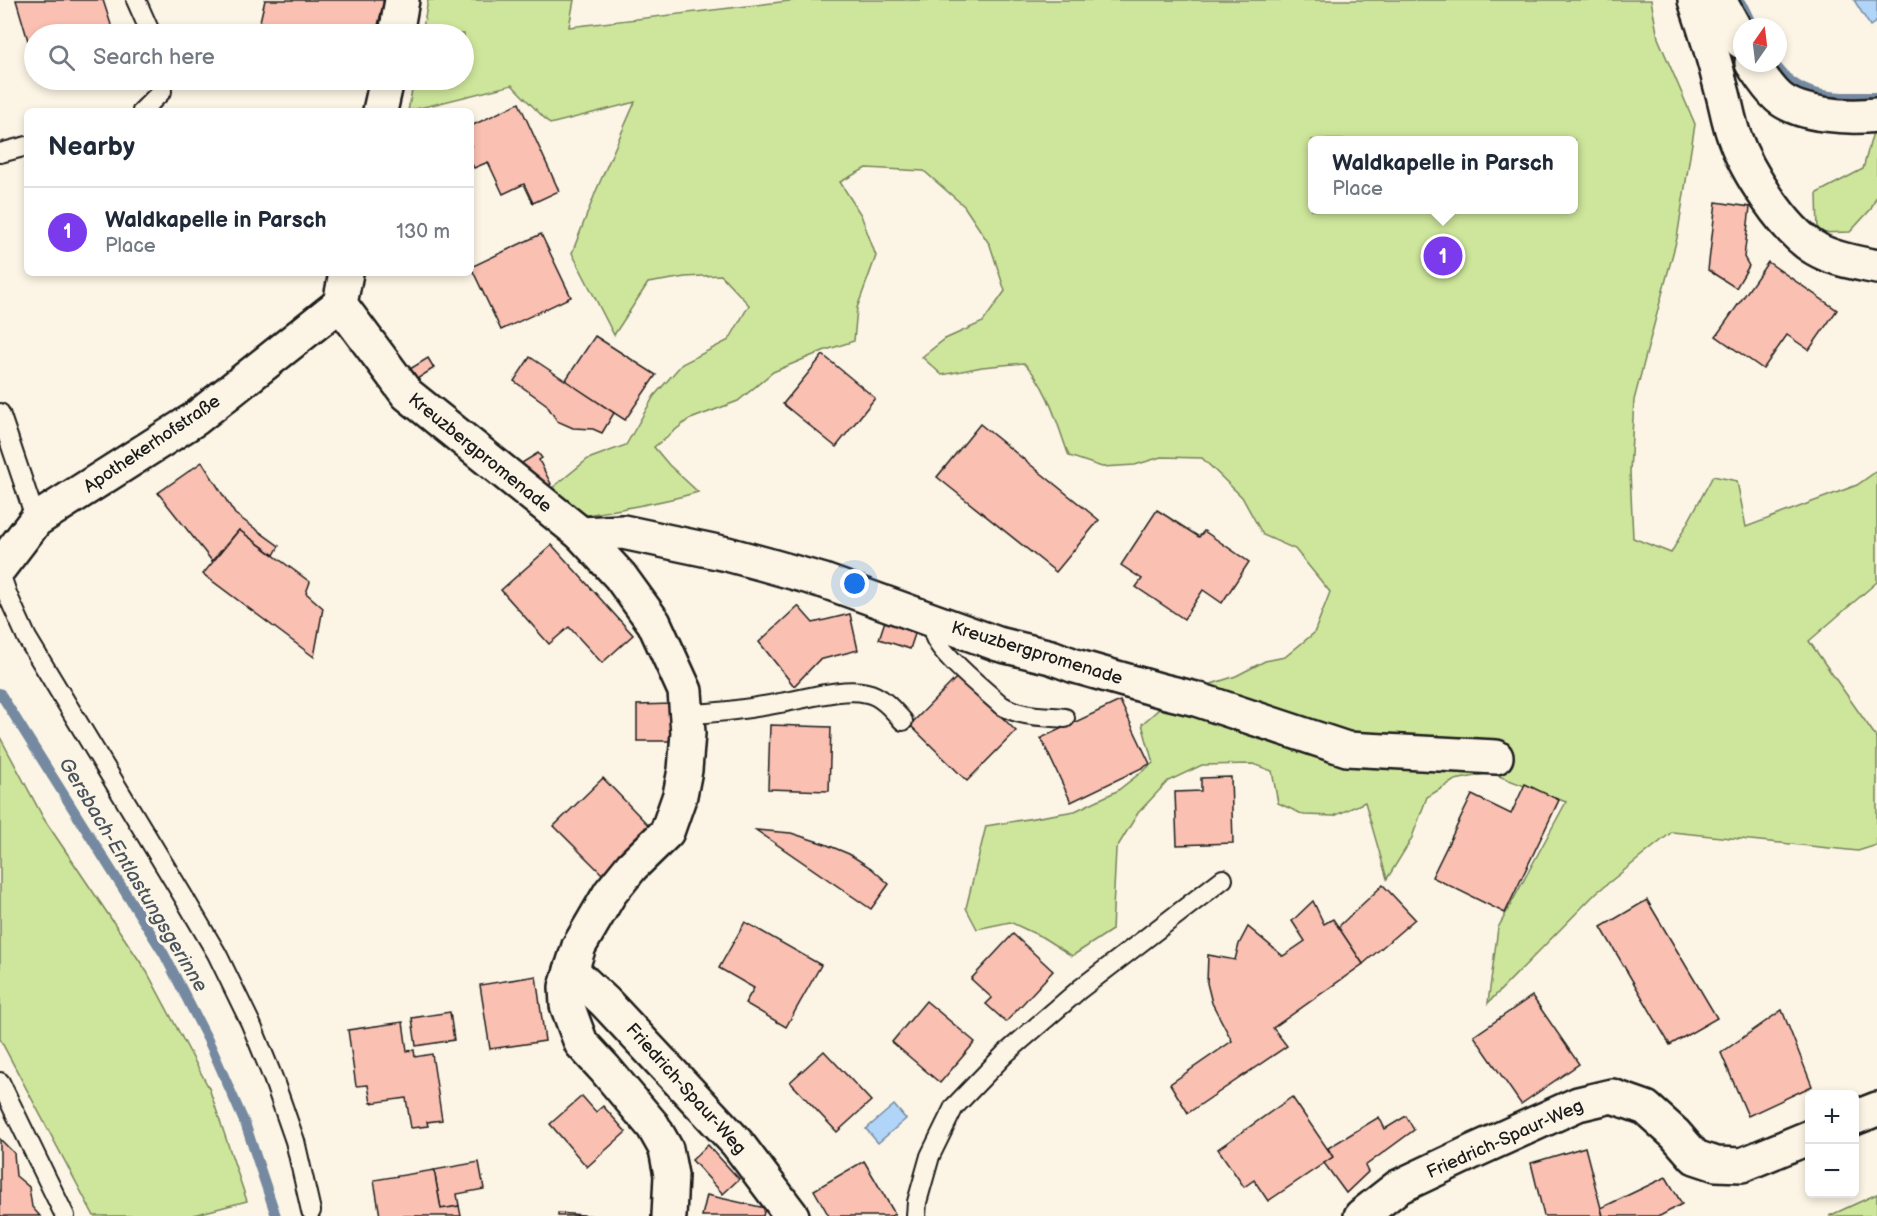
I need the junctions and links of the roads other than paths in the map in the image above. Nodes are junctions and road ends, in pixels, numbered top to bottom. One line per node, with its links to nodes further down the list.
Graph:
1 (136, 0): 5 (lane)
2 (402, 0): 6 (street)
3 (1695, 0): 16 (street)
4 (1719, 0): 7 (street)
5 (147, 24)
6 (398, 24)
7 (1733, 26)
8 (1758, 72): 13 (street)
9 (162, 90): 11 (lane)
10 (385, 90): 12 (street)
11 (145, 108)
12 (381, 108)
13 (1877, 115)
14 (24, 147): 15 (lane)
15 (0, 153)
16 (1877, 267)
17 (343, 288): 19 (street, Apothekerhofstraße); 20 (street, Kreuzbergpromenade)
18 (0, 413): 19 (lane)
19 (36, 520): 21 (street, Apothekerhofstraße)
20 (582, 534): 23 (street, Kreuzbergpromenade); 24 (street, Kreuzbergpromenade)
21 (0, 567)
22 (0, 573): 34 (lane)
23 (935, 621): 25 (lane); 27 (street, Kreuzbergpromenade)
24 (688, 714): 26 (lane); 29 (street, Kreuzbergpromenade)
25 (1065, 718)
26 (903, 721)
27 (1496, 757)
28 (1224, 879): 38 (lane)
29 (571, 970): 36 (street, Kreuzbergpromenade); 37 (street, Friedrich-Spaur-Weg)
30 (0, 1082): 35 (lane)
31 (1877, 1109): 32 (street)
32 (1859, 1116)
33 (1805, 1139): 39 (street, Friedrich-Spaur-Weg)
34 (311, 1211)
35 (65, 1216)
36 (669, 1216)
37 (792, 1216)
38 (916, 1216)
39 (1361, 1216)

